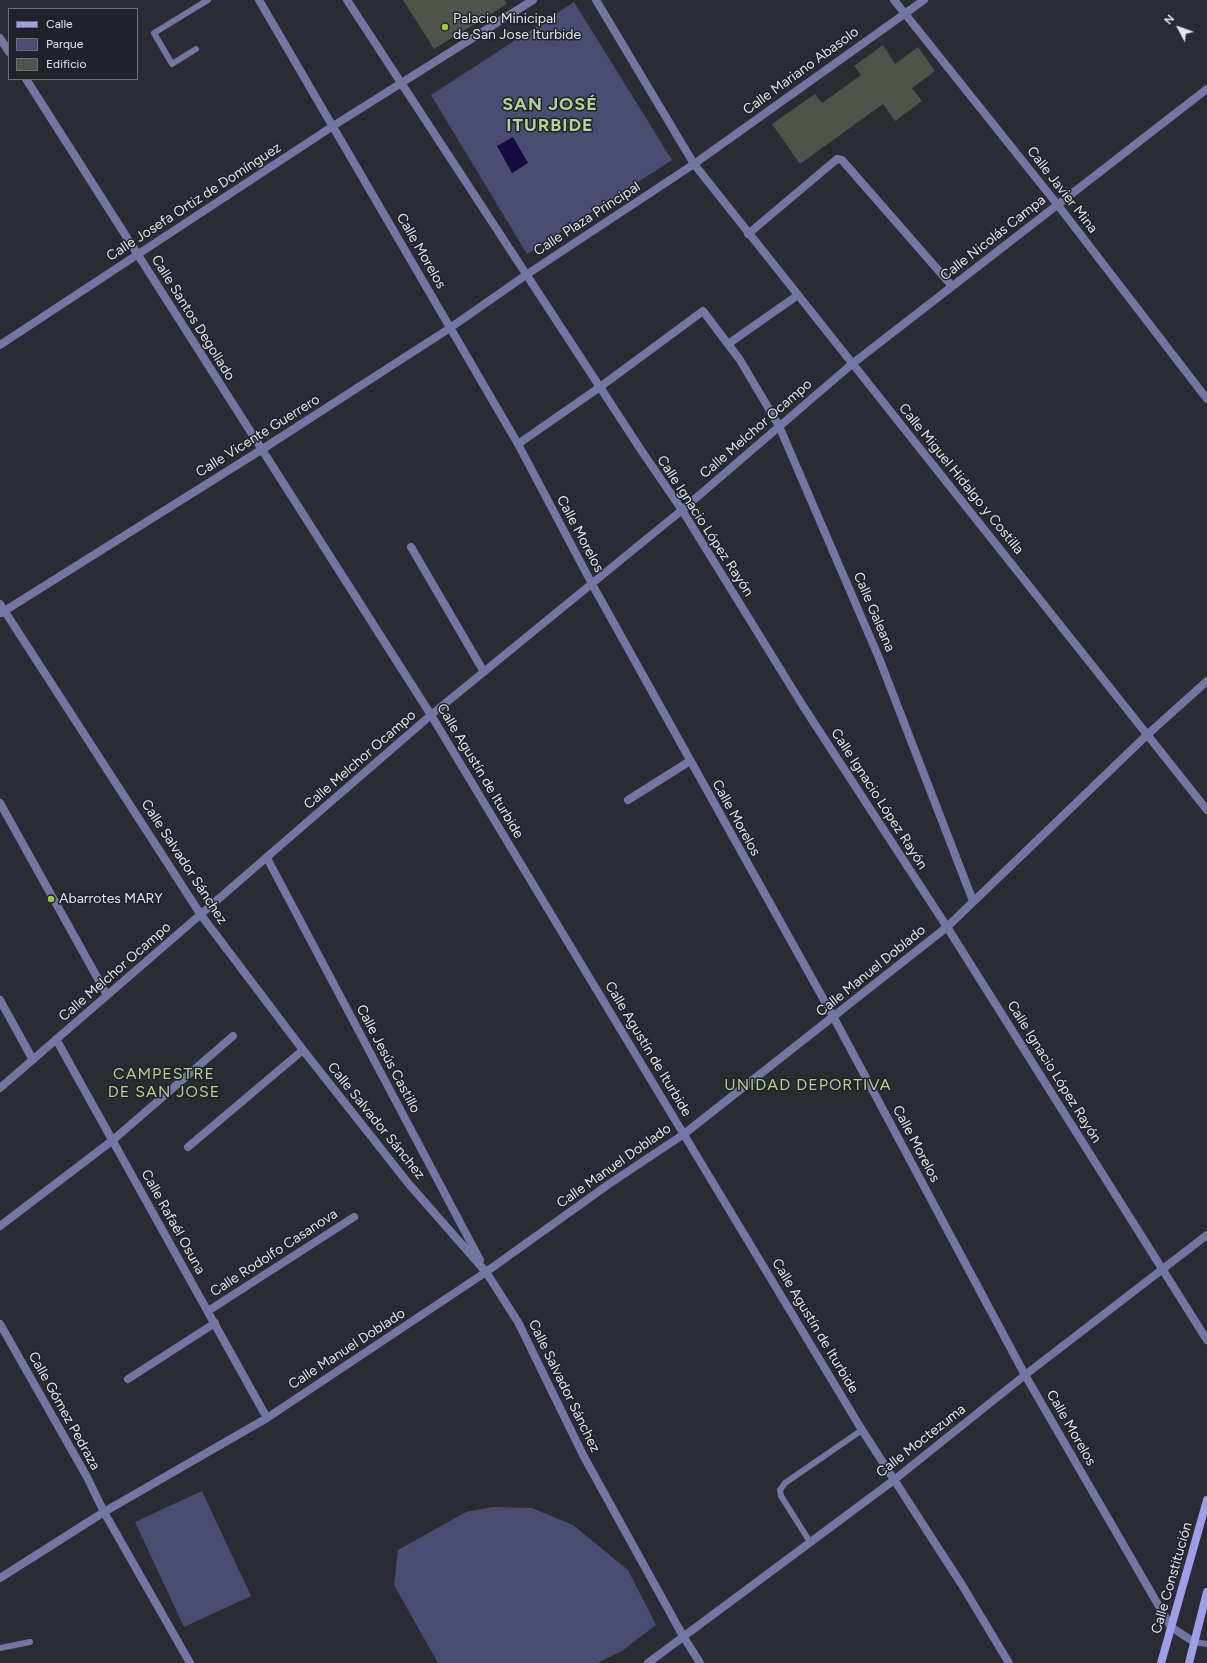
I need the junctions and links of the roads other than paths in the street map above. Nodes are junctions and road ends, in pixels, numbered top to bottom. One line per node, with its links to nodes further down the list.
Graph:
1 (208, 0): 10 (lane)
2 (259, 0): 15 (street, Calle Morelos)
3 (347, 0): 13 (street, Calle Plaza Principal)
4 (533, 0): 13 (street, Calle Josefa Ortiz de Domínguez)
5 (596, 0): 16 (street)
6 (894, 0): 8 (street, Calle Javier Mina)
7 (924, 0): 8 (street, Calle Mariano Abasolo)
8 (905, 13): 16 (street, Calle Mariano Abasolo); 17 (street, Calle Javier Mina)
9 (0, 38): 11 (street)
10 (196, 49)
11 (8, 50)
12 (27, 80): 19 (street, Calle Santos Degollado)
13 (402, 82): 15 (street, Calle Josefa Ortiz de Domínguez); 20 (street, Calle Plaza Principal)
14 (1207, 89): 17 (street, Calle Nicolás Campa)
15 (333, 126): 19 (street, Calle Josefa Ortiz de Domínguez); 23 (street, Calle Morelos)
16 (694, 164): 18 (street, Calle Miguel Hidalgo y Costilla); 20 (street, Calle Plaza Principal)
17 (1057, 204): 21 (street, Calle Nicolás Campa); 28 (street, Calle Javier Mina)
18 (748, 234): 21 (street); 22 (street, Calle Miguel Hidalgo y Costilla)
19 (138, 255): 25 (street, Calle Josefa Ortiz de Domínguez); 31 (street, Calle Santos Degollado)
20 (526, 275): 23 (street, Calle Vicente Guerrero); 27 (street, Calle Ignacio López Rayón)
21 (952, 286): 26 (street, Calle Nicolás Campa)
22 (798, 295): 24 (street); 26 (street, Calle Miguel Hidalgo y Costilla)
23 (450, 328): 30 (street, Calle Morelos); 31 (street, Calle Vicente Guerrero)
24 (728, 344): 27 (street, Calle Galeana); 29 (street, Calle Galeana)
25 (0, 345)
26 (852, 364): 29 (street, Calle Melchor Ocampo); 39 (street, Calle Miguel Hidalgo y Costilla)
27 (600, 388): 30 (street); 32 (street, Calle Ignacio López Rayón)
28 (1207, 399)
29 (779, 426): 32 (street, Calle Melchor Ocampo); 45 (street, Calle Galeana)
30 (518, 444): 34 (street, Calle Morelos)
31 (261, 450): 35 (street, Calle Vicente Guerrero); 38 (street, Calle Agustín de Iturbide)
32 (682, 510): 34 (street, Calle Melchor Ocampo); 47 (street, Calle Ignacio López Rayón)
33 (411, 548): 36 (street)
34 (592, 584): 36 (street, Calle Melchor Ocampo); 40 (street, Calle Morelos)
35 (2, 609): 46 (street, Calle Salvador Sánchez)
36 (484, 672): 38 (street, Calle Melchor Ocampo)
37 (1207, 681): 39 (street, Calle Manuel Doblado)
38 (431, 715): 44 (street, Calle Melchor Ocampo); 56 (street, Calle Agustín de Iturbide)
39 (1148, 734): 43 (street, Calle Miguel Hidalgo y Costilla); 45 (street, Calle Manuel Doblado)
40 (690, 761): 41 (street); 50 (street, Calle Morelos)
41 (628, 800)
42 (0, 803): 48 (street)
43 (1207, 810)
44 (267, 858): 46 (street, Calle Melchor Ocampo); 63 (street, Calle Jesús Castillo)
45 (973, 901): 47 (street, Calle Manuel Doblado)
46 (201, 915): 48 (street, Calle Melchor Ocampo); 53 (street, Calle Salvador Sánchez)
47 (947, 928): 50 (street, Calle Manuel Doblado); 62 (street, Calle Ignacio López Rayón)
48 (107, 995): 52 (street, Calle Melchor Ocampo)
49 (0, 1000): 54 (street)
50 (834, 1018): 56 (street, Calle Manuel Doblado); 68 (street, Calle Morelos)
51 (233, 1036): 57 (street)
52 (56, 1039): 54 (street, Calle Melchor Ocampo); 57 (street, Calle Rafaél Osuna)
53 (302, 1050): 58 (street); 63 (street, Calle Salvador Sánchez)
54 (33, 1060): 55 (street, Calle Melchor Ocampo)
55 (0, 1088)
56 (684, 1134): 63 (street, Calle Manuel Doblado); 71 (street, Calle Agustín de Iturbide)
57 (113, 1140): 60 (street); 64 (street, Calle Rafaél Osuna)
58 (188, 1147)
59 (354, 1217): 64 (street, Calle Rodolfo Casanova)
60 (0, 1226)
61 (1207, 1235): 62 (street, Calle Moctezuma)
62 (1162, 1268): 67 (street, Calle Ignacio López Rayón); 68 (street, Calle Moctezuma)
63 (486, 1272): 70 (street, Calle Manuel Doblado); 79 (street, Calle Salvador Sánchez)
64 (208, 1311): 65 (street, Calle Rafaél Osuna)
65 (215, 1323): 69 (street); 70 (street, Calle Rafaél Osuna)
66 (0, 1324): 74 (street, Calle Gómez Pedraza)
67 (1207, 1340)
68 (1025, 1375): 72 (street, Calle Moctezuma); 78 (street, Calle Morelos)
69 (128, 1379)
70 (267, 1418): 74 (street, Calle Manuel Doblado)
71 (862, 1430): 72 (street, Calle Agustín de Iturbide); 75 (lane)
72 (894, 1480): 75 (street, Calle Moctezuma); 87 (street, Calle Agustín de Iturbide)
73 (1207, 1500): 78 (main road, Calle Constitución)
74 (104, 1512): 76 (street); 84 (street, Calle Gómez Pedraza)
75 (810, 1542): 79 (street, Calle Moctezuma)
76 (0, 1578)
77 (1207, 1592): 81 (main road)
78 (1171, 1628): 81 (street, Calle Morelos); 88 (main road, Calle Constitución)
79 (683, 1636): 85 (street, Calle Moctezuma); 86 (street, Calle Salvador Sánchez)
80 (30, 1642): 83 (lane)
81 (1194, 1642): 82 (lane); 89 (main road)
82 (1207, 1644)
83 (0, 1648)
84 (190, 1663)
85 (648, 1663)
86 (700, 1663)
87 (1009, 1663)
88 (1162, 1663)
89 (1189, 1663)

